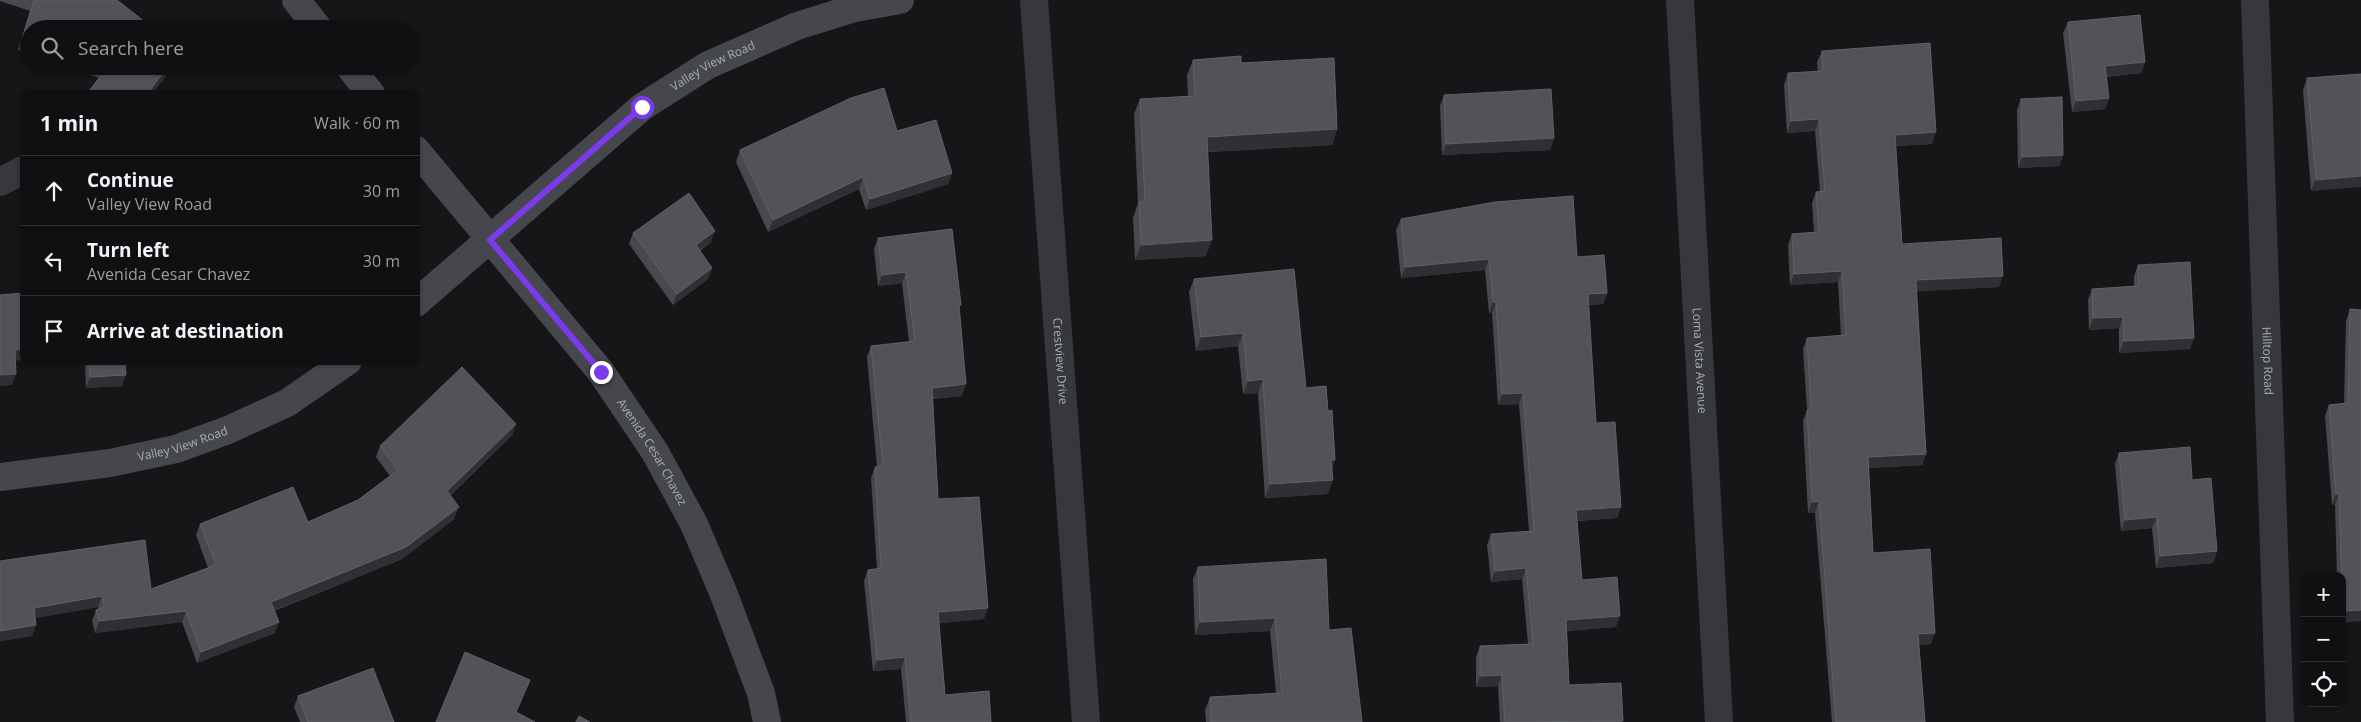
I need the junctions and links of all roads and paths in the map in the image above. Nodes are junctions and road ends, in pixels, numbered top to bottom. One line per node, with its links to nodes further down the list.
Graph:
1 (296, 0): 6 (street)
2 (900, 0): 10 (street, Valley View Road)
3 (1034, 0): 15 (street, Crestview Drive)
4 (1680, 0): 16 (street, Loma Vista Avenue)
5 (2255, 0): 17 (street, Hilltop Road)
6 (312, 20)
7 (356, 75): 8 (street)
8 (368, 90)
9 (420, 155): 10 (street, Avenida Cesar Chavez)
10 (490, 240): 11 (street, Valley View Road); 14 (street, Avenida Cesar Chavez)
11 (420, 300)
12 (342, 365): 13 (street, Valley View Road)
13 (0, 478)
14 (767, 722)
15 (1086, 722)
16 (1719, 722)
17 (2280, 722)

